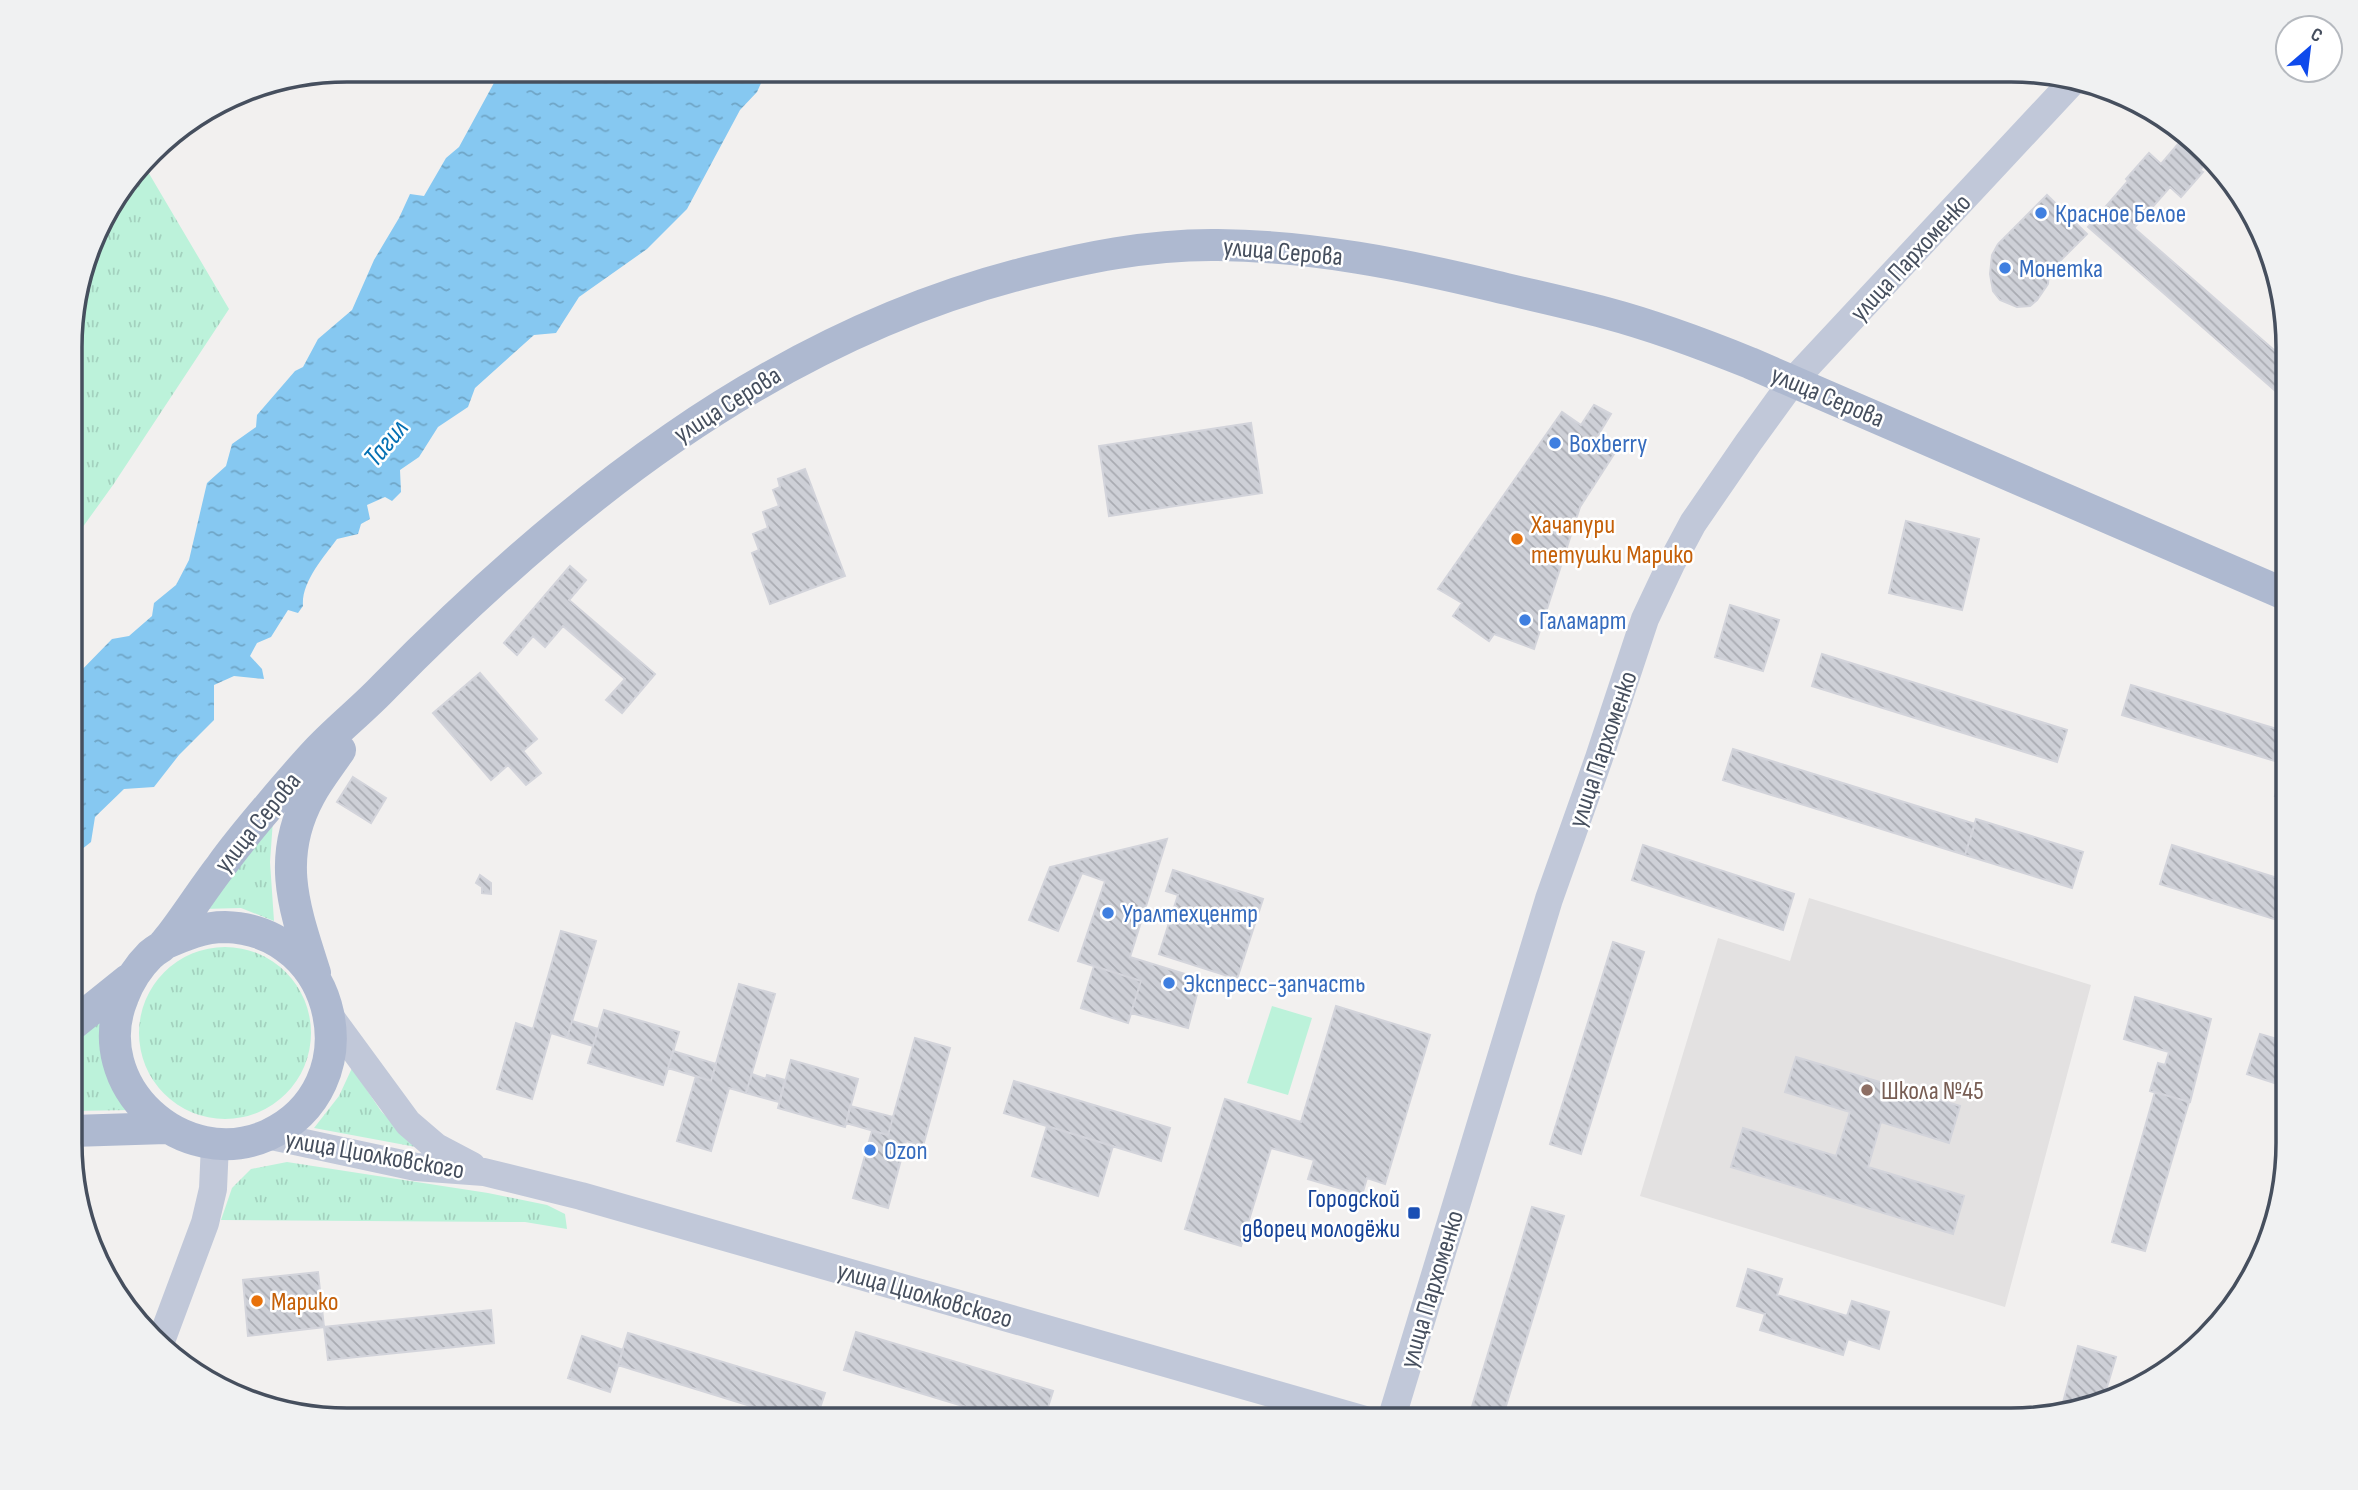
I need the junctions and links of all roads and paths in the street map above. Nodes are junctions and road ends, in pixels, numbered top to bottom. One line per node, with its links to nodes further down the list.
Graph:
1 (2066, 88): 2 (street, улица Пархоменко)
2 (1793, 381): 3 (main road, улица Серова); 4 (main road, улица Серова); 17 (street, улица Пархоменко)
3 (2276, 590)
4 (361, 710): 5 (main road, улица Серова); 7 (main road, улица Серова)
5 (164, 944): 6 (main road); 7 (main road)
6 (132, 977): 8 (main road); 10 (main road)
7 (319, 984): 9 (main road)
8 (82, 1017)
9 (331, 1018): 12 (main road); 14 (street, улица Циолковского)
10 (166, 1128): 11 (main road); 13 (main road)
11 (82, 1131)
12 (267, 1135): 13 (main road); 14 (street, улица Циолковского)
13 (215, 1144): 15 (street)
14 (484, 1172): 16 (street, улица Циолковского)
15 (164, 1333)
16 (1323, 1408)
17 (1395, 1408)

